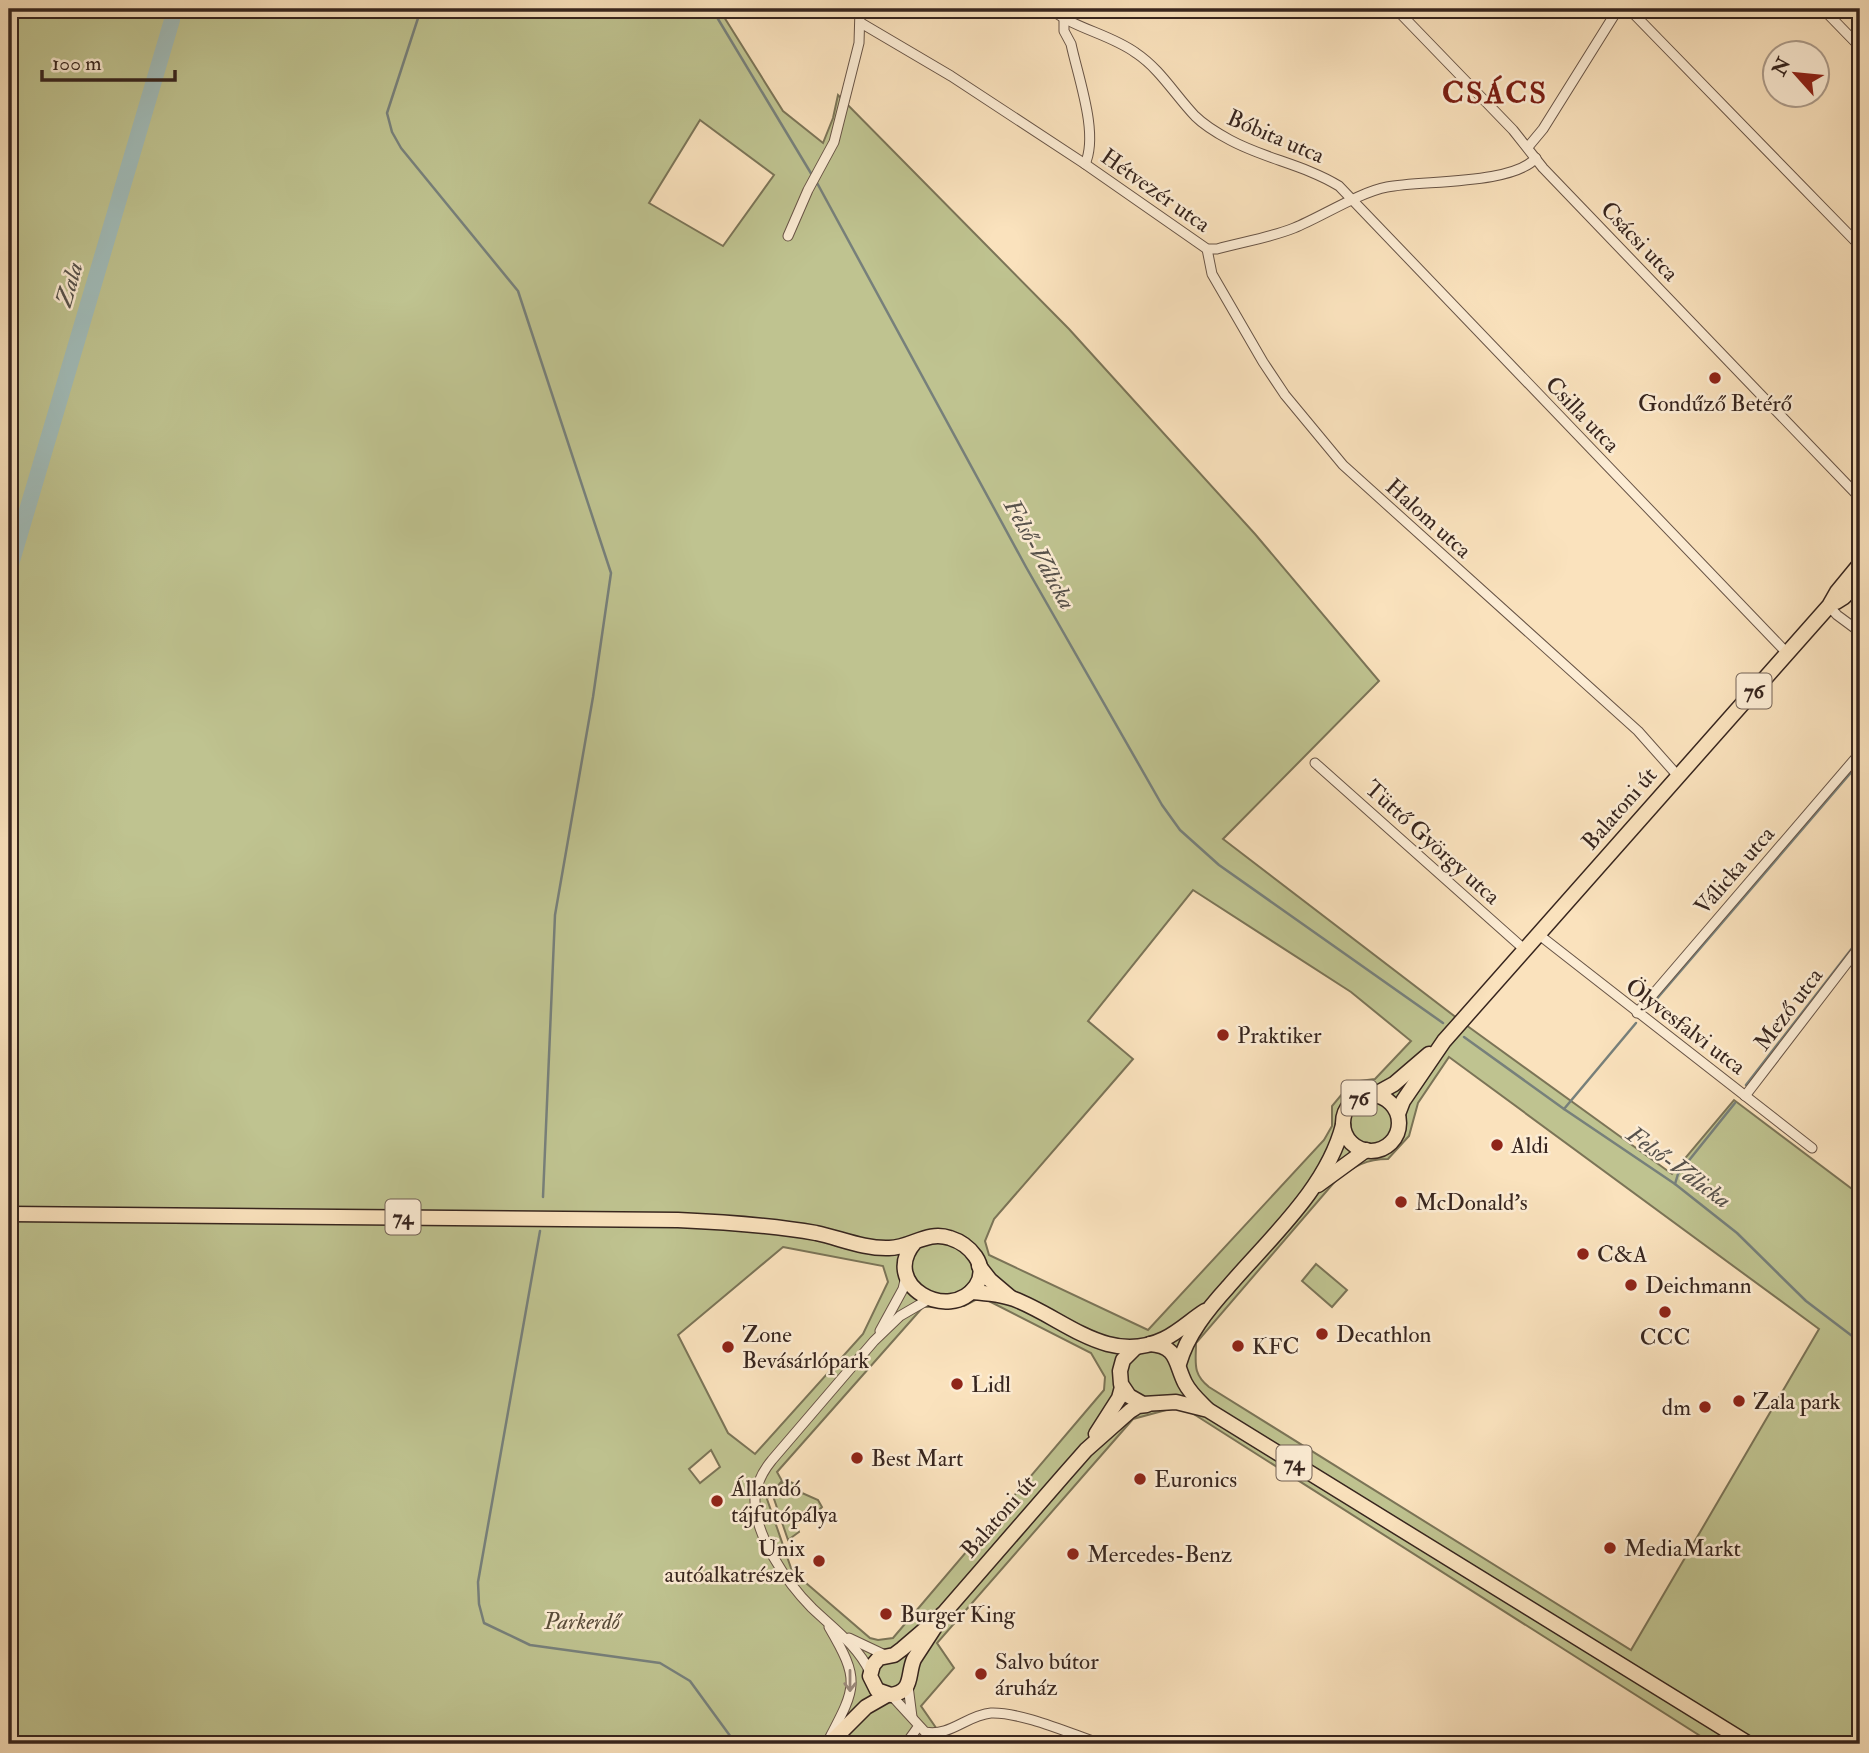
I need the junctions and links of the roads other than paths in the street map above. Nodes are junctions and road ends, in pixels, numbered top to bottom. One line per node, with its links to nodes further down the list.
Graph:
1 (860, 9): 8 (street)
2 (1051, 9): 7 (street, Bóbita utca)
3 (1396, 9): 10 (street, Csácsi utca)
4 (1618, 9): 10 (street)
5 (1629, 9): 15 (street)
6 (1823, 9): 9 (street)
7 (1064, 20): 12 (street); 13 (street, Bóbita utca)
8 (861, 23): 12 (street, Hétvezér utca); 14 (street)
9 (1860, 47)
10 (1528, 147): 11 (street, Csácsi utca)
11 (1536, 158): 13 (street, Hétvezér utca); 17 (street, Csácsi utca)
12 (1085, 164): 16 (street, Hétvezér utca)
13 (1352, 201): 16 (street, Hétvezér utca); 22 (street, Csilla utca)
14 (788, 236)
15 (1860, 246)
16 (1207, 249): 25 (street, Halom utca)
17 (1860, 498)
18 (1860, 564): 20 (main road, Balatoni út / 76)
19 (1860, 580): 20 (main road, Balatoni út / 76)
20 (1829, 606): 21 (street); 22 (main road, Balatoni út / 76)
21 (1860, 632)
22 (1787, 653): 25 (main road, Balatoni út / 76)
23 (1860, 753): 29 (street, Válicka utca)
24 (1315, 763): 28 (street, Tüttő György utca)
25 (1678, 776): 26 (main road, Balatoni út / 76)
26 (1538, 934): 28 (main road, Balatoni út / 76); 29 (street, Ölyvesfalvi utca)
27 (1860, 946): 32 (street, Mező utca)
28 (1525, 950): 30 (main road, Balatoni út / 76)
29 (1637, 1013): 32 (street, Ölyvesfalvi utca)
30 (1444, 1041): 31 (main road, Balatoni út / 76); 33 (main road, Balatoni út / 76)
31 (1374, 1095): 33 (main road, 76); 34 (main road, 76)
32 (1745, 1096): 35 (street, Ölyvesfalvi utca)
33 (1398, 1114): 36 (main road, 76)
34 (1343, 1125): 36 (main road, 76); 37 (main road, 76)
35 (1812, 1148)
36 (1366, 1150): 37 (main road, 76)
37 (1314, 1188): 46 (main road, 76)
38 (9, 1214): 40 (main road, 74)
39 (915, 1242): 40 (main road, 74); 41 (main road, 74); 42 (main road)
40 (866, 1246): 42 (main road, 74)
41 (979, 1266): 43 (main road); 45 (main road, 74)
42 (905, 1273): 44 (main road, 74); 48 (street)
43 (971, 1292): 44 (main road, 74); 45 (main road, 74)
44 (931, 1298): 48 (street)
45 (1011, 1298): 47 (main road, 74)
46 (1212, 1306): 49 (main road, 76); 50 (main road, 76)
47 (1091, 1339): 49 (main road, 74); 51 (main road, 74)
48 (874, 1341): 57 (street)
49 (1142, 1346): 50 (main road, 74); 51 (main road)
50 (1180, 1368): 53 (main road); 54 (main road, 74)
51 (1120, 1371): 52 (main road)
52 (1122, 1388): 53 (main road, 74); 55 (main road, Balatoni út)
53 (1156, 1404): 54 (main road, 74); 55 (main road, Balatoni út)
54 (1208, 1410): 70 (main road, 74)
55 (1086, 1450): 56 (main road, Balatoni út)
56 (944, 1613): 59 (main road, Balatoni út); 60 (main road, Balatoni út)
57 (824, 1619): 58 (street); 67 (street, one-way to 67)
58 (843, 1635): 59 (street); 61 (street)
59 (889, 1655): 60 (main road); 61 (main road, Balatoni út)
60 (910, 1667): 62 (main road, Balatoni út)
61 (871, 1676): 63 (main road); 65 (main road, Balatoni út)
62 (908, 1686): 63 (main road, Balatoni út); 64 (street)
63 (889, 1695): 64 (street); 65 (main road, Balatoni út)
64 (912, 1717): 66 (street)
65 (848, 1724): 67 (main road, Balatoni út)
66 (918, 1727): 68 (street); 69 (street)
67 (828, 1744)
68 (903, 1744)
69 (1101, 1744)
70 (1749, 1744)

